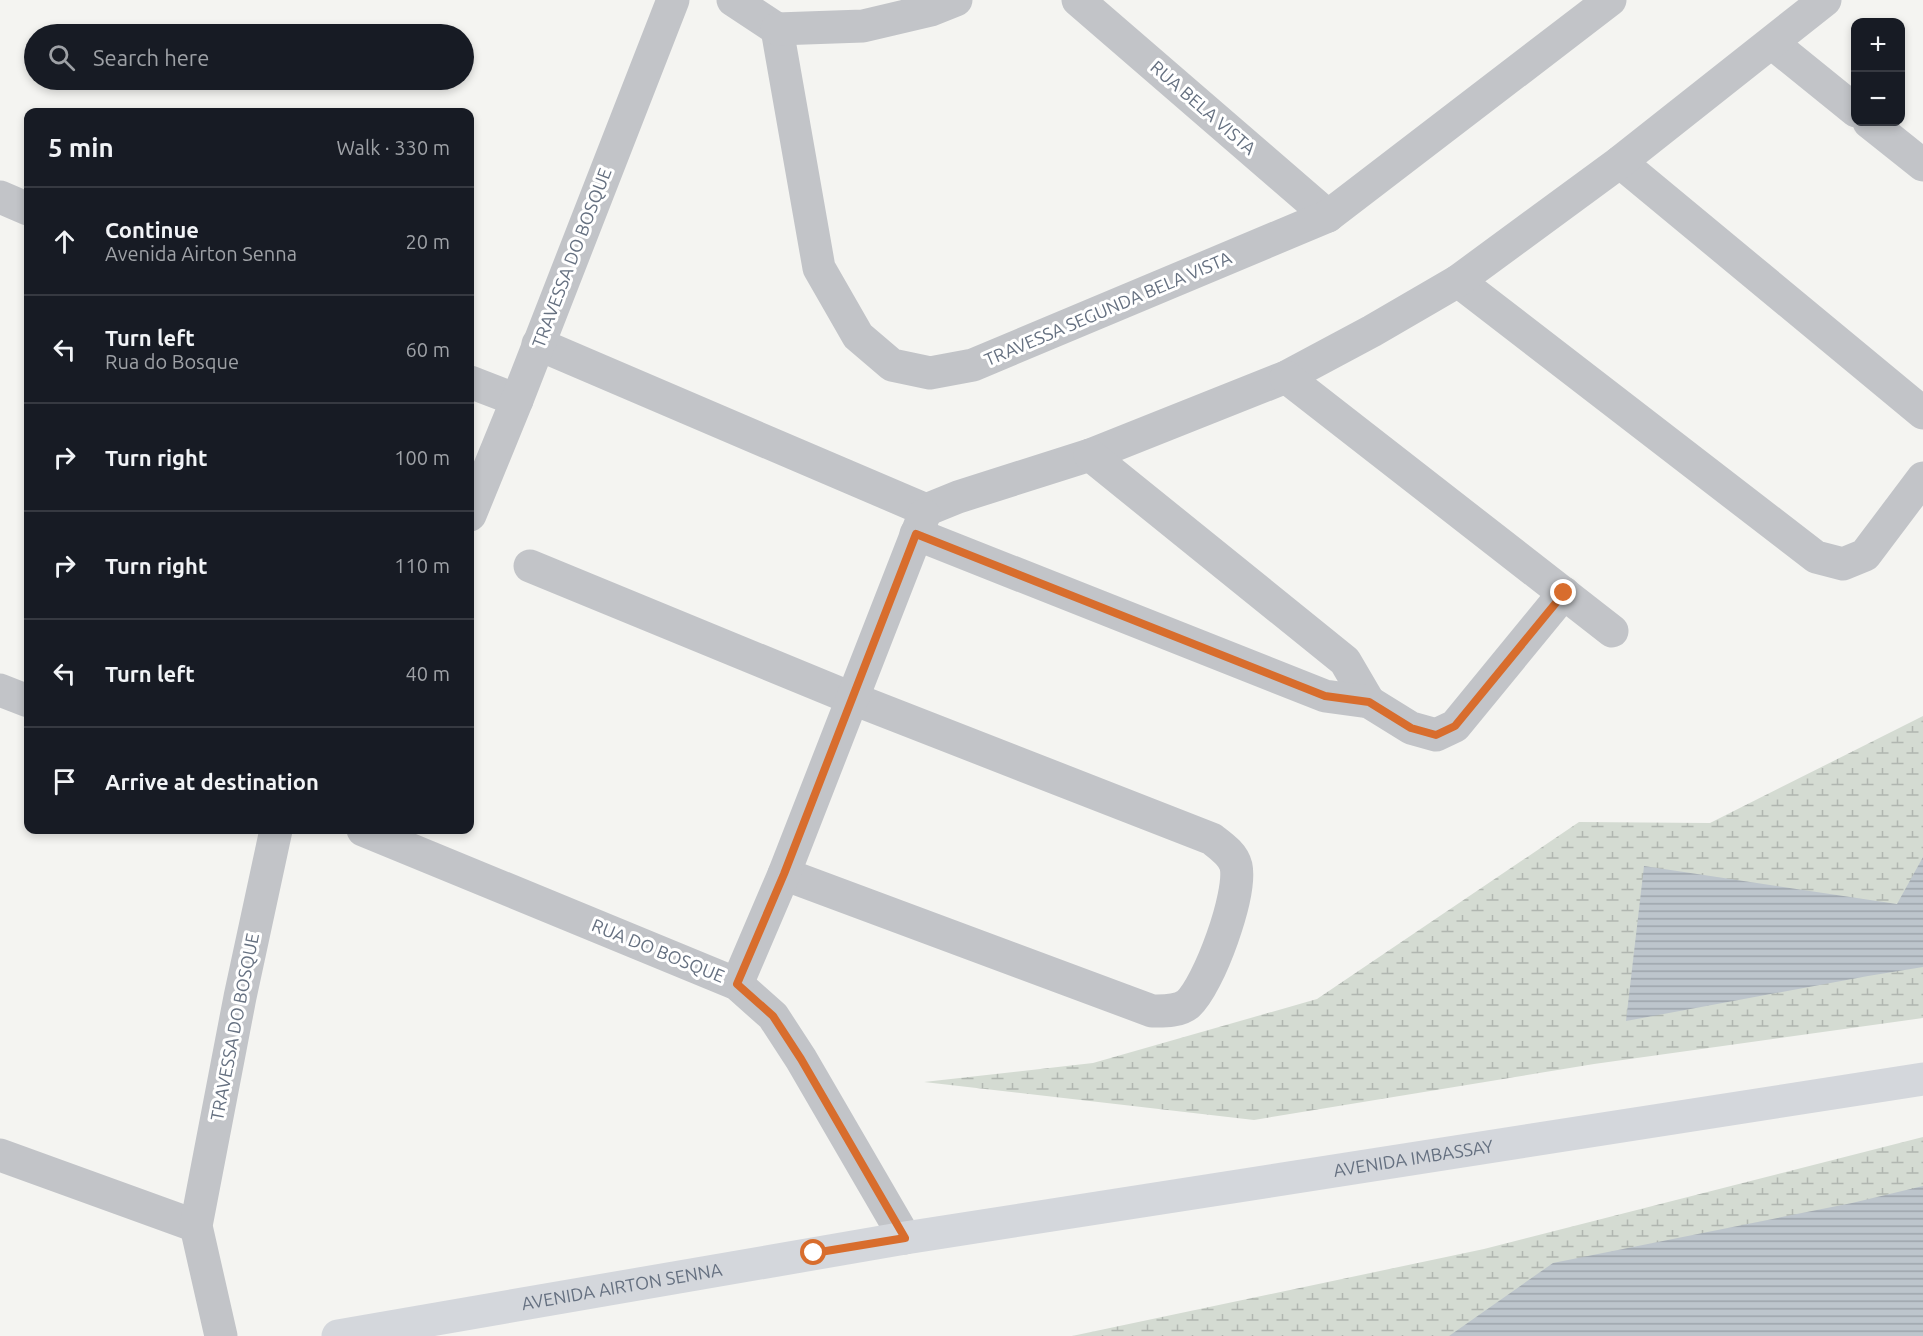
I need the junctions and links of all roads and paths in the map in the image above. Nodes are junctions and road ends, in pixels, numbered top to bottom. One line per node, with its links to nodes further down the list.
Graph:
1 (673, 0): 17 (street, TRAVESSA DO BOSQUE)
2 (733, 0): 7 (street)
3 (956, 0): 7 (street)
4 (1078, 0): 15 (street, RUA BELA VISTA)
5 (1610, 0): 15 (street, TRAVESSA SEGUNDA BELA VISTA)
6 (1825, 0): 8 (street)
7 (777, 29): 15 (street, TRAVESSA SEGUNDA BELA VISTA)
8 (1772, 44): 9 (street); 11 (street)
9 (1851, 107)
10 (1874, 126): 12 (street)
11 (1620, 162): 16 (street); 21 (street)
12 (1923, 165)
13 (0, 197): 14 (street)
14 (24, 207)
15 (1328, 216)
16 (1458, 281): 18 (street); 23 (street)
17 (538, 344): 20 (street, TRAVESSA DO BOSQUE); 25 (street)
18 (1286, 376): 22 (street); 27 (street)
19 (474, 384): 20 (street)
20 (517, 400): 24 (street, TRAVESSA DO BOSQUE)
21 (1923, 413)
22 (1090, 455): 25 (street); 32 (street)
23 (1923, 478)
24 (474, 506)
25 (921, 522): 30 (street); 32 (street)
26 (530, 566): 30 (street)
27 (1564, 593): 28 (street); 32 (street)
28 (1612, 631)
29 (0, 690): 31 (street)
30 (851, 698): 35 (street); 35 (street)
31 (24, 699)
32 (1369, 702)
33 (275, 834): 39 (street, TRAVESSA DO BOSQUE)
34 (373, 834): 36 (street, RUA DO BOSQUE)
35 (784, 874): 36 (street)
36 (737, 984): 40 (street, RUA DO BOSQUE)
37 (1923, 1079): 40 (main road, AVENIDA IMBASSAY)
38 (0, 1155): 39 (street)
39 (196, 1226): 41 (street, TRAVESSA DO BOSQUE)
40 (905, 1238): 42 (main road, AVENIDA AIRTON SENNA)
41 (221, 1336)
42 (338, 1336)

